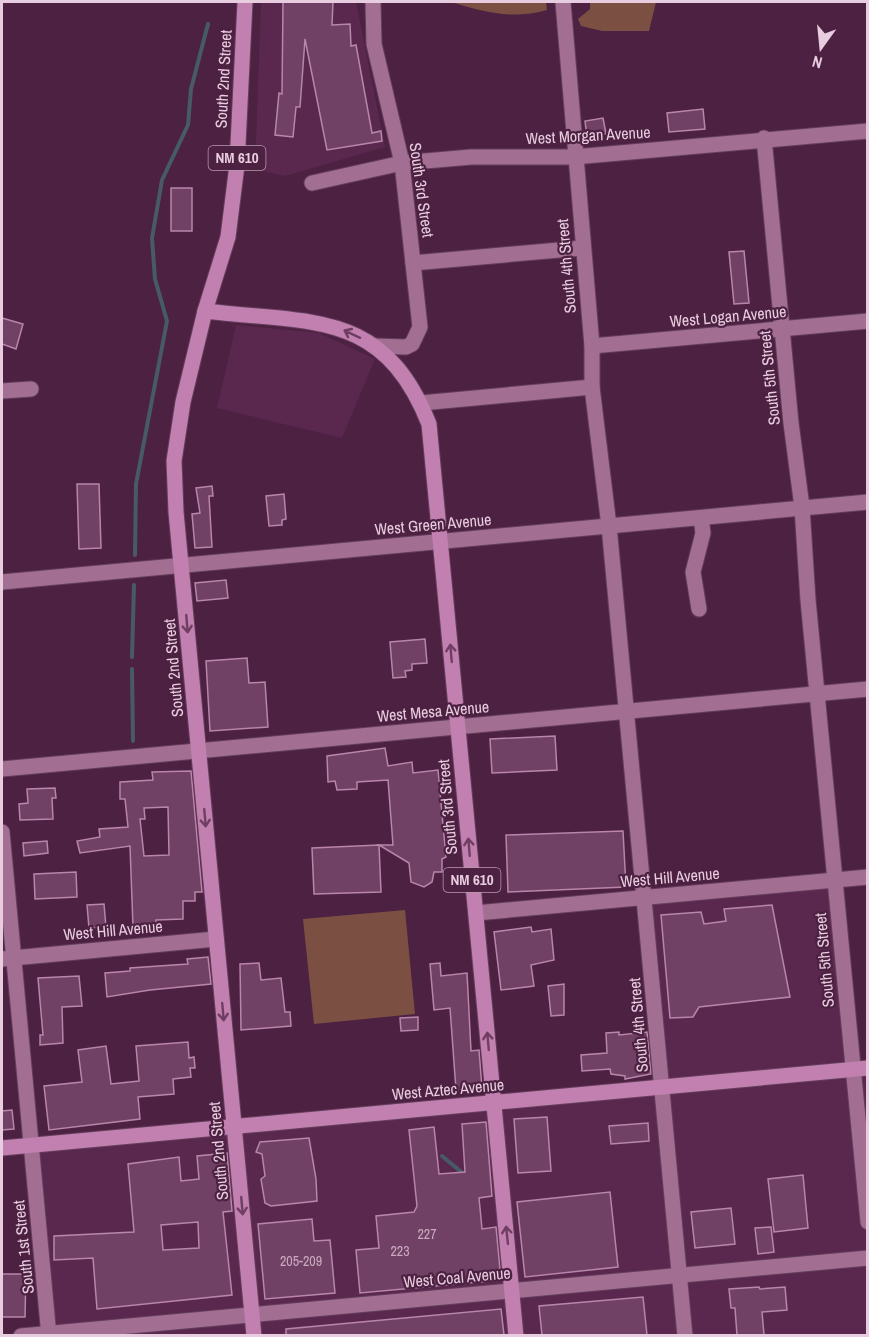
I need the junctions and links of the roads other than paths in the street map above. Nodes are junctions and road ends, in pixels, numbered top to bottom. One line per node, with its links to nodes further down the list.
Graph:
1 (244, 2): 11 (main road, South 2nd Street / NM 610)
2 (373, 2): 7 (street, South 3rd Street)
3 (562, 2): 6 (street, South 4th Street)
4 (867, 131): 5 (street, West Morgan Avenue)
5 (764, 138): 6 (street, West Morgan Avenue); 13 (street, South 5th Street)
6 (574, 157): 7 (street, West Morgan Avenue); 9 (street, South 4th Street)
7 (402, 163): 8 (street, West Morgan Avenue); 10 (street, South 3rd Street)
8 (312, 183)
9 (582, 248): 10 (street); 15 (street, South 4th Street)
10 (413, 263): 14 (street, South 3rd Street)
11 (206, 311): 14 (main road, NM 610, one-way to 11); 25 (main road, South 2nd Street / NM 610)
12 (867, 321): 13 (street, West Logan Avenue)
13 (782, 329): 15 (street, West Logan Avenue); 21 (street, South 5th Street)
14 (374, 346): 19 (main road, South 3rd Street / NM 610)
15 (591, 346): 16 (street, South 4th Street)
16 (592, 387): 19 (street); 23 (street, South 4th Street)
17 (31, 389): 18 (street)
18 (2, 391)
19 (421, 403): 24 (main road, South 3rd Street / NM 610)
20 (867, 502): 21 (street, West Green Avenue)
21 (802, 507): 22 (street, West Green Avenue); 29 (street)
22 (701, 518): 23 (street, West Green Avenue); 27 (street)
23 (609, 526): 24 (street, West Green Avenue); 30 (street)
24 (440, 542): 25 (street, West Green Avenue); 31 (main road, South 3rd Street / NM 610, one-way to 24)
25 (181, 566): 26 (street, West Green Avenue); 32 (main road, South 2nd Street / NM 610, one-way to 32)
26 (2, 582)
27 (699, 609)
28 (867, 689): 29 (street, West Mesa Avenue)
29 (817, 694): 30 (street, West Mesa Avenue); 36 (street, South 5th Street)
30 (626, 712): 31 (street, West Mesa Avenue); 37 (street, South 4th Street)
31 (458, 727): 32 (street, West Mesa Avenue); 38 (main road, South 3rd Street / NM 610, one-way to 31)
32 (199, 751): 33 (street, West Mesa Avenue); 39 (main road, South 2nd Street / NM 610, one-way to 39)
33 (2, 769)
34 (2, 832): 40 (street, South 1st Street)
35 (867, 877): 36 (street, West Hill Avenue)
36 (834, 880): 37 (street, West Hill Avenue); 41 (street, South 5th Street)
37 (644, 897): 38 (street, West Hill Avenue); 42 (street, South 4th Street)
38 (476, 913): 43 (main road, South 3rd Street / NM 610, one-way to 38)
39 (216, 939): 40 (street, West Hill Avenue); 44 (main road, South 2nd Street / NM 610, one-way to 44)
40 (7, 958): 45 (street, South 1st Street)
41 (860, 1069): 42 (main road, West Aztec Avenue); 47 (street, South 5th Street)
42 (662, 1087): 43 (main road, West Aztec Avenue); 49 (street, South 4th Street)
43 (494, 1102): 44 (main road, West Aztec Avenue); 50 (main road, South 3rd Street / NM 610, one-way to 43)
44 (234, 1126): 45 (main road, West Aztec Avenue); 51 (main road, South 2nd Street / NM 610, one-way to 51)
45 (31, 1145): 46 (main road, West Aztec Avenue); 52 (street, South 1st Street)
46 (2, 1148)
47 (867, 1222)
48 (867, 1258): 49 (street, West Coal Avenue)
49 (679, 1275): 50 (street, West Coal Avenue); 56 (street, South 4th Street)
50 (513, 1290): 51 (street, West Coal Avenue); 55 (main road, South 3rd Street / NM 610)
51 (252, 1314): 52 (street, West Coal Avenue); 54 (main road, South 2nd Street / NM 610)
52 (49, 1334): 53 (street, West Coal Avenue)
53 (21, 1335)
54 (254, 1335)
55 (516, 1335)
56 (685, 1335)

